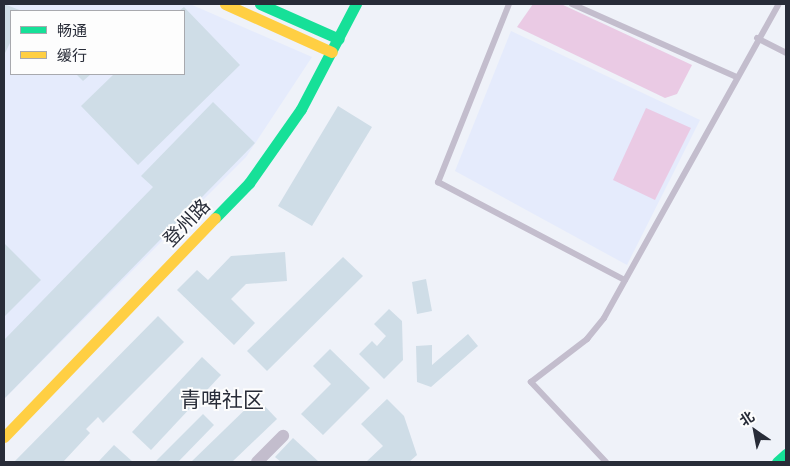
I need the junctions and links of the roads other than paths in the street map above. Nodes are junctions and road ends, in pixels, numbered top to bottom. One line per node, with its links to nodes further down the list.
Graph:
1 (225, 4): 9 (main road)
2 (260, 4): 7 (main road)
3 (356, 4): 7 (main road, 登州路)
4 (509, 4): 12 (lane)
5 (572, 4): 11 (lane)
6 (779, 4): 8 (lane)
7 (339, 38): 9 (main road, 登州路)
8 (757, 38): 10 (lane); 11 (lane)
9 (332, 52): 14 (main road, 登州路)
10 (786, 53)
11 (737, 77): 12 (lane)
12 (625, 280): 17 (lane)
13 (283, 436): 16 (street)
14 (4, 437)
15 (786, 454): 18 (main road)
16 (257, 462)
17 (606, 462)
18 (777, 462)

